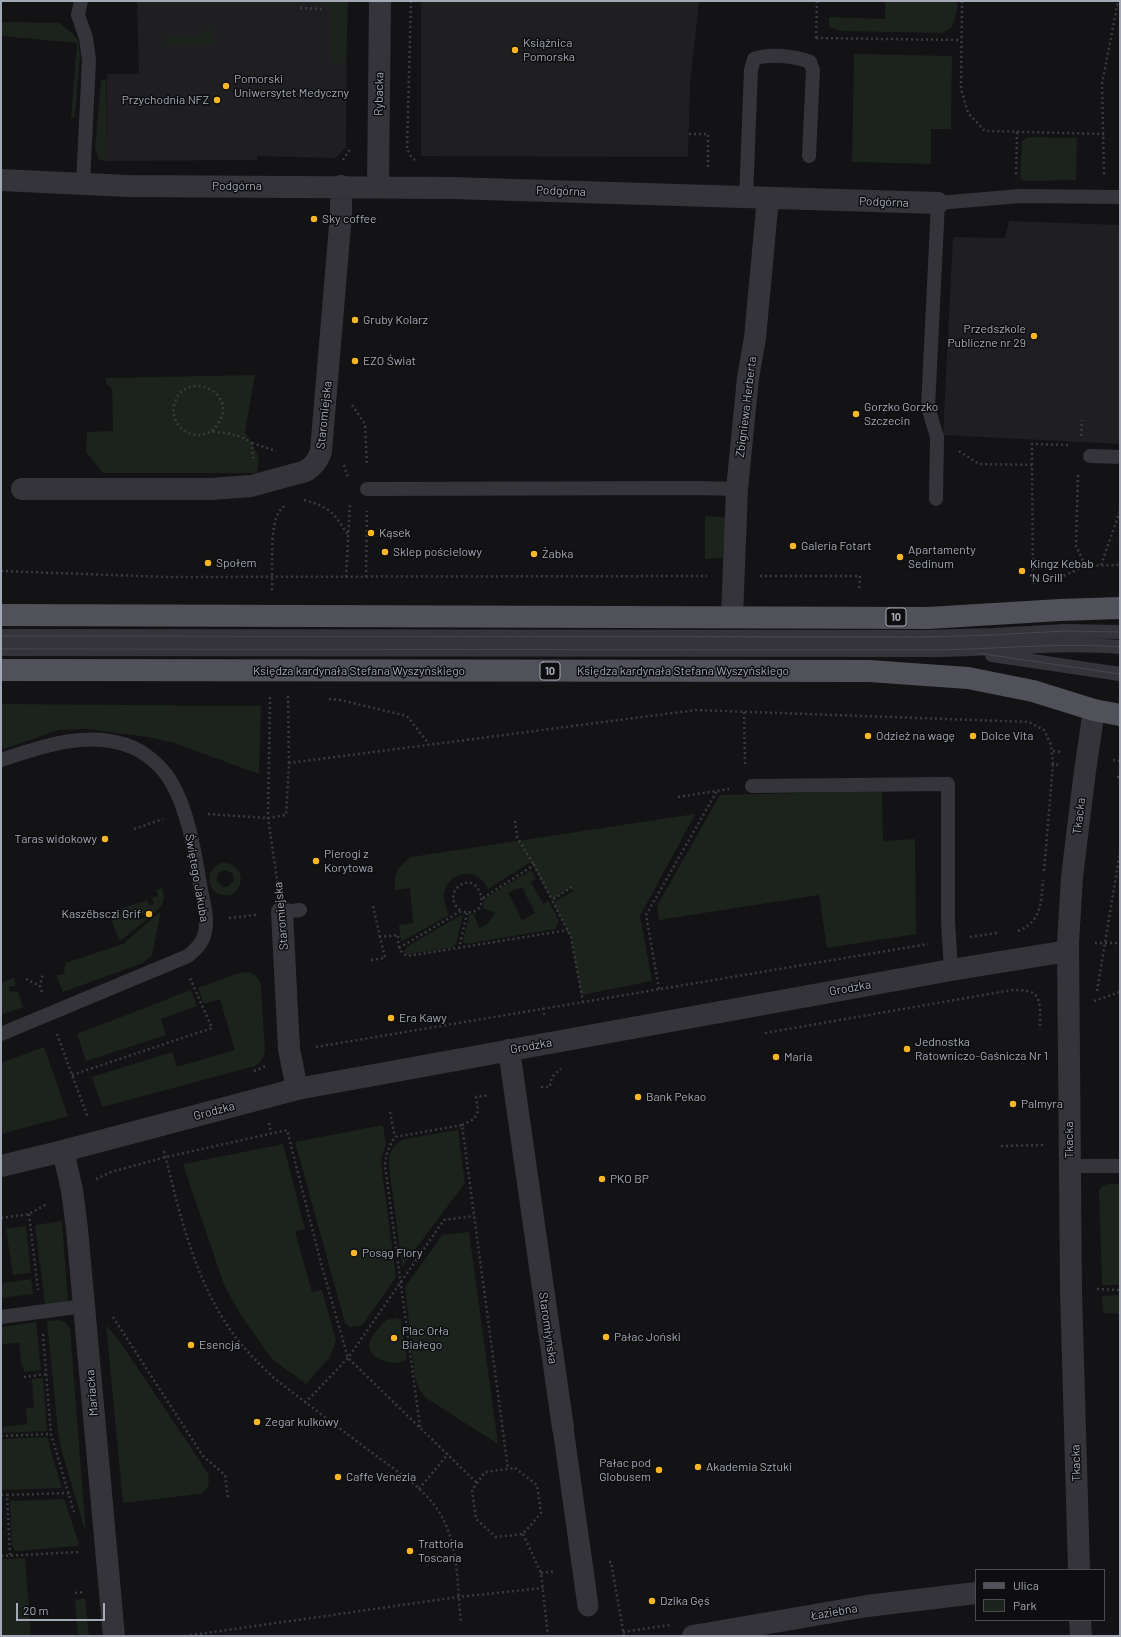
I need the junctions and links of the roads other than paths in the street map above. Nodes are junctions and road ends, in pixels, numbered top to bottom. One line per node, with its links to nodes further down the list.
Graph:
1 (80, 1): 5 (lane)
2 (380, 1): 7 (street, Rybacka)
3 (809, 156): 9 (lane)
4 (1, 180): 5 (street, Podgórna)
5 (83, 184): 6 (street, Podgórna)
6 (341, 186): 7 (street, Podgórna); 14 (street, Staromiejska)
7 (378, 187): 9 (street, Podgórna)
8 (1120, 197): 11 (lane, Podgórna)
9 (746, 198): 10 (street, Podgórna)
10 (768, 198): 11 (street, Podgórna); 16 (street, Zbigniewa Herberta)
11 (938, 203): 17 (lane)
12 (1090, 456): 13 (lane)
13 (1120, 457)
14 (22, 489)
15 (367, 489): 16 (lane)
16 (737, 489): 20 (street, Zbigniewa Herberta)
17 (936, 499)
18 (1120, 608): 20 (main road, 10)
19 (1, 616): 20 (main road, 10)
20 (732, 617)
21 (1, 627): 24 (lane)
22 (1120, 632): 24 (lane)
23 (1, 636): 24 (lane)
24 (81, 636)
25 (1120, 647): 27 (lane)
26 (1, 649): 27 (lane)
27 (926, 650): 29 (lane)
28 (1, 670): 30 (main road, Księdza kardynała Stefana Wyszyńskiego / 10)
29 (1120, 674)
30 (1094, 710): 31 (main road, Księdza kardynała Stefana Wyszyńskiego / 10); 35 (street, Tkacka)
31 (1120, 715)
32 (1, 760): 37 (lane, Świętego Jakuba)
33 (748, 787): 36 (lane)
34 (291, 911): 39 (street, Staromiejska)
35 (1068, 951): 36 (street, Grodzka); 42 (street, Tkacka)
36 (952, 970): 38 (street, Grodzka)
37 (1, 1034)
38 (509, 1050): 39 (street, Grodzka); 46 (street, Staromłyńska)
39 (297, 1089): 40 (street, Grodzka)
40 (64, 1151): 41 (street, Grodzka); 44 (street, Mariacka)
41 (1, 1166)
42 (1069, 1166): 43 (lane); 47 (street, Tkacka)
43 (1120, 1166)
44 (84, 1306): 45 (lane); 51 (street, Mariacka)
45 (1, 1317)
46 (562, 1428): 49 (street, Staromłyńska)
47 (1079, 1569)
48 (975, 1593): 52 (street, Łaziebna)
49 (588, 1606)
50 (1080, 1621): 53 (street)
51 (114, 1636)
52 (692, 1636)
53 (1081, 1636)

